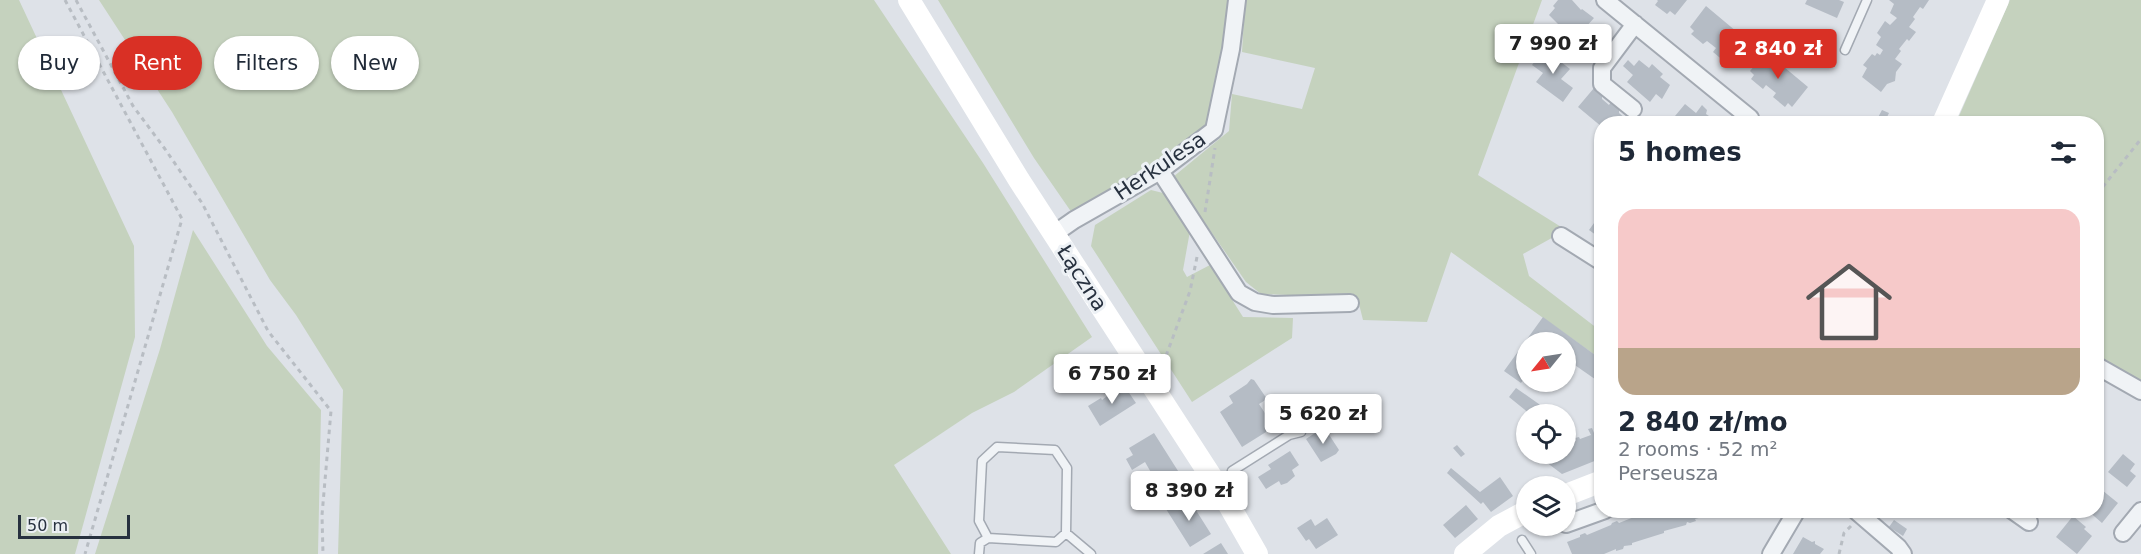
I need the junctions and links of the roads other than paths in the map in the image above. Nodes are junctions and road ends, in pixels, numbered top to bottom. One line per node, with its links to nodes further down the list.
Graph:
1 (909, 0): 12 (street, Łączna)
2 (1237, 0): 11 (street, Herkulesa)
3 (1605, 0): 6 (street)
4 (1867, 0): 7 (lane)
5 (1998, 0): 10 (street)
6 (1635, 24): 8 (street); 9 (street)
7 (1845, 50)
8 (1633, 109)
9 (1748, 116)
10 (1946, 116)
11 (1160, 171): 12 (street, Herkulesa); 15 (street)
12 (1054, 234): 36 (street, Łączna)
13 (1561, 236): 14 (street)
14 (1594, 257)
15 (1350, 303)
16 (2104, 370): 17 (street)
17 (2141, 391)
18 (1301, 432): 19 (lane)
19 (1232, 471)
20 (1594, 484): 21 (street)
21 (1576, 491)
22 (2141, 511): 31 (street)
23 (1594, 514): 28 (street)
24 (1516, 517): 37 (street)
25 (1792, 518): 39 (street)
26 (1864, 518): 40 (street)
27 (2023, 518): 29 (street)
28 (1576, 521)
29 (2028, 522)
30 (1066, 533): 32 (lane); 32 (lane); 35 (lane)
31 (2123, 533)
32 (988, 538): 34 (lane)
33 (1521, 540): 38 (lane)
34 (979, 554)
35 (1091, 554)
36 (1257, 554)
37 (1465, 554)
38 (1531, 554)
39 (1770, 554)
40 (1903, 554)

